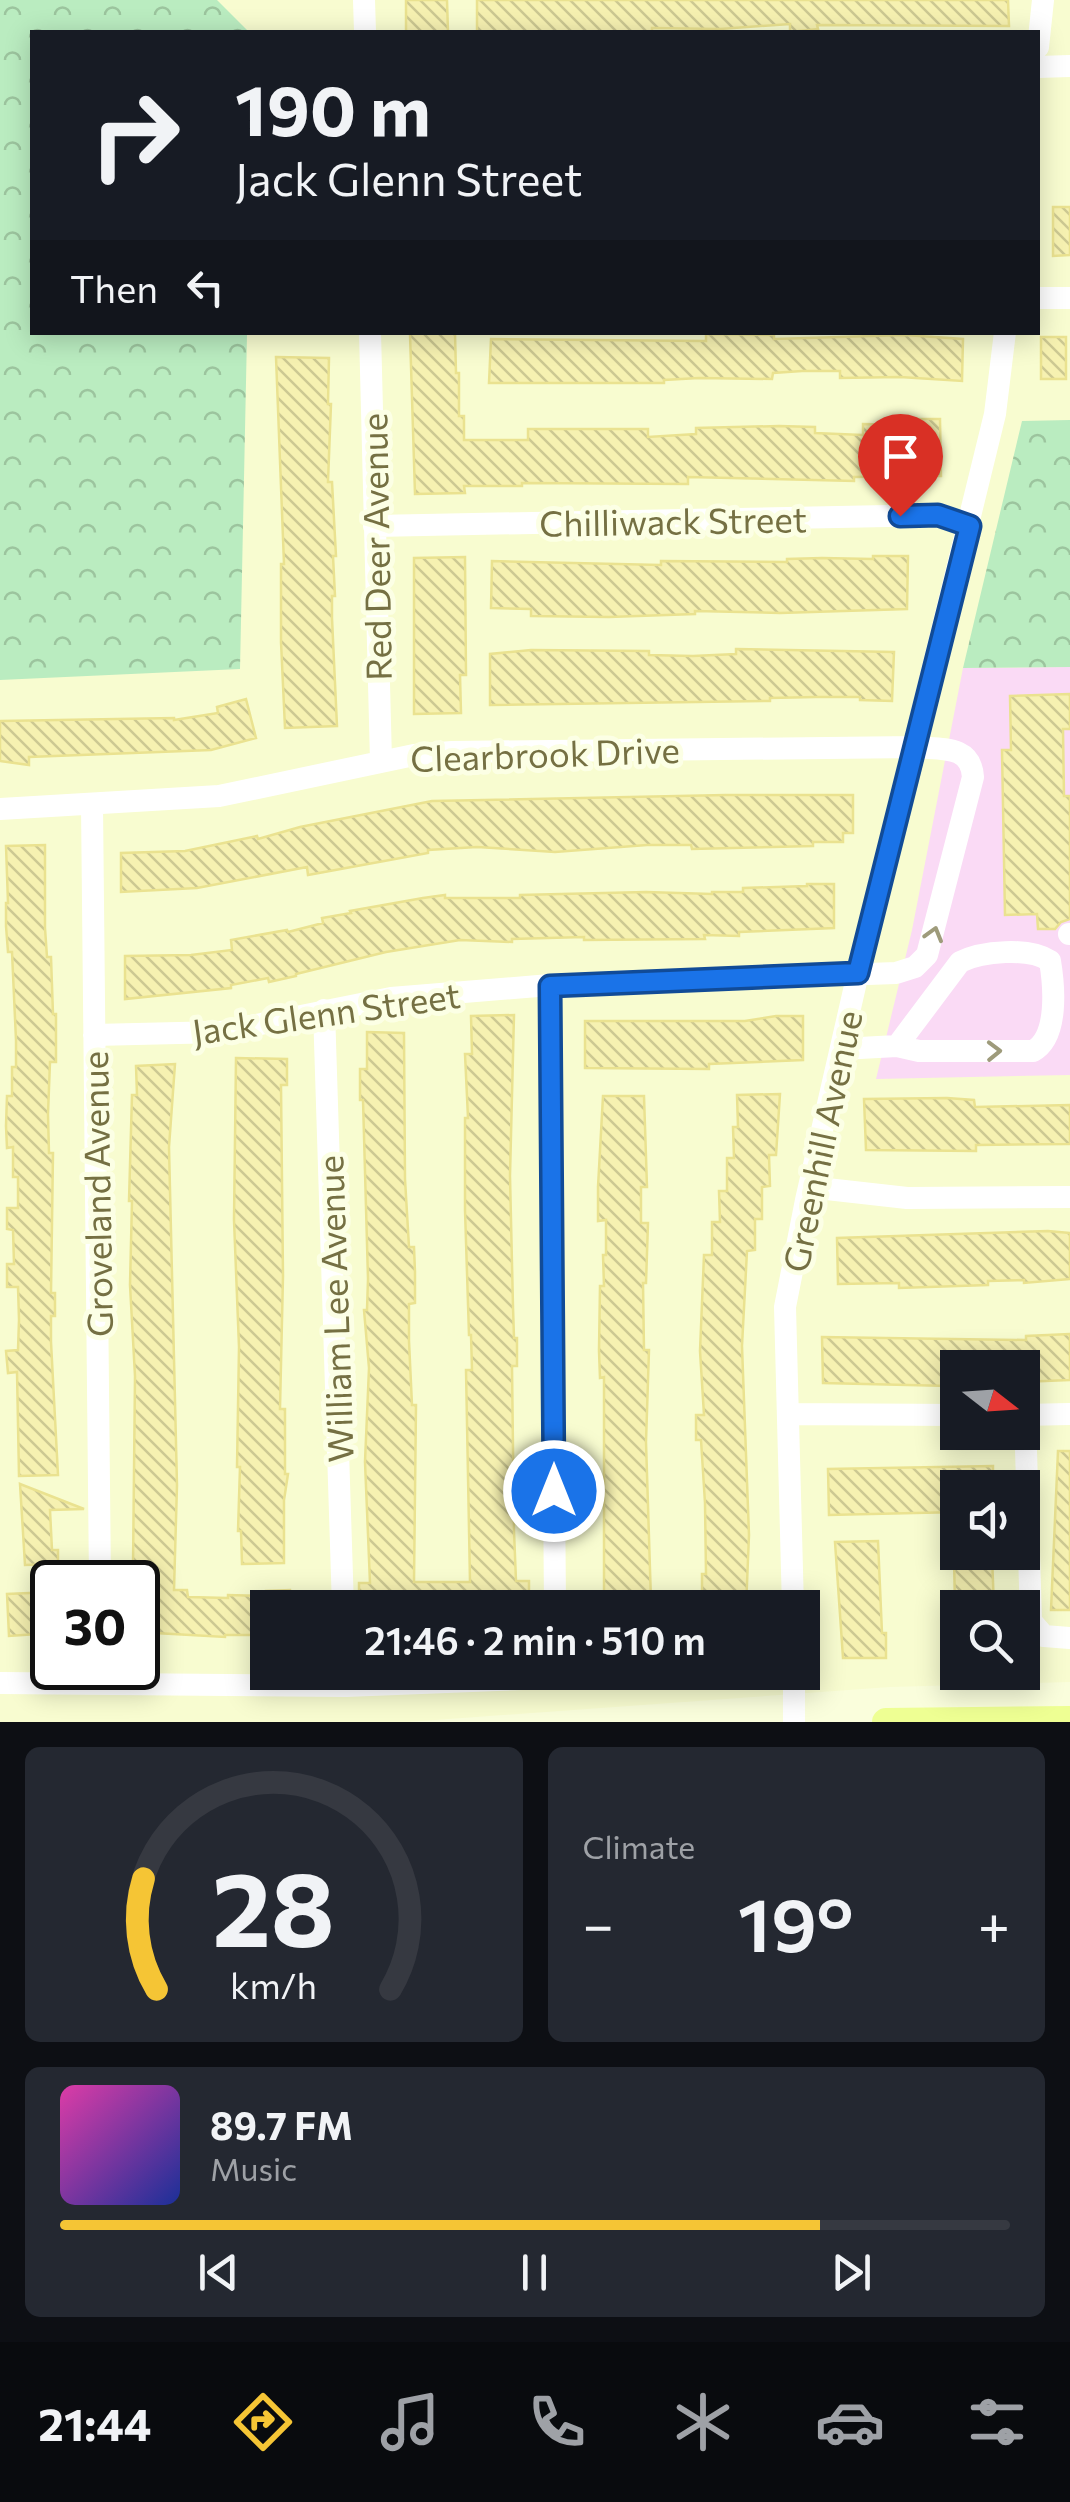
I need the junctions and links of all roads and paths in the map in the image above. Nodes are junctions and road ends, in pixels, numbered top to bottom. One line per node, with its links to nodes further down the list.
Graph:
1 (364, 0): 3 (street)
2 (1043, 0): 4 (street)
3 (365, 30)
4 (1040, 30)
5 (1070, 66): 6 (street)
6 (1040, 67)
7 (1040, 298): 8 (street)
8 (1070, 298)
9 (370, 335): 11 (street, Red Deer Avenue)
10 (1004, 335): 12 (street, Greenhill Avenue)
11 (374, 526): 12 (street, Chilliwack Street); 14 (street, Red Deer Avenue)
12 (970, 526): 13 (street, Greenhill Avenue)
13 (914, 747): 14 (street, Clearbrook Drive); 17 (street, Greenhill Avenue); 17 (street, Clearbrook Drive, one-way to 13)
14 (381, 761): 15 (street, Clearbrook Drive)
15 (92, 805): 16 (street, Clearbrook Drive); 22 (street, Groveland Avenue)
16 (0, 810)
17 (858, 973): 18 (street, Jack Glenn Street); 24 (street, Greenhill Avenue)
18 (550, 986): 21 (street, Jack Glenn Street); 35 (street)
19 (1061, 996): 20 (street); 25 (street, one-way to 19)
20 (926, 1003): 23 (street); 25 (street)
21 (324, 1010): 22 (street, Jack Glenn Street); 34 (street, William Lee Avenue)
22 (94, 1035): 33 (street, Groveland Avenue)
23 (897, 1046): 24 (street); 25 (street)
24 (841, 1049): 26 (street, Greenhill Avenue)
25 (926, 1051)
26 (810, 1187): 27 (street); 28 (street, Greenhill Avenue)
27 (1070, 1197)
28 (789, 1414): 30 (street); 36 (street, Greenhill Avenue)
29 (1070, 1414): 31 (street)
30 (940, 1415)
31 (1040, 1415)
32 (1025, 1450): 37 (street)
33 (100, 1560)
34 (343, 1590)
35 (555, 1590)
36 (792, 1590)
37 (1070, 1638)
38 (160, 1676): 39 (street)
39 (250, 1677)
40 (30, 1680): 41 (street)
41 (0, 1682)
42 (794, 1690): 44 (street)
43 (1070, 1720): 45 (main road)
44 (794, 1722)
45 (886, 1722)

